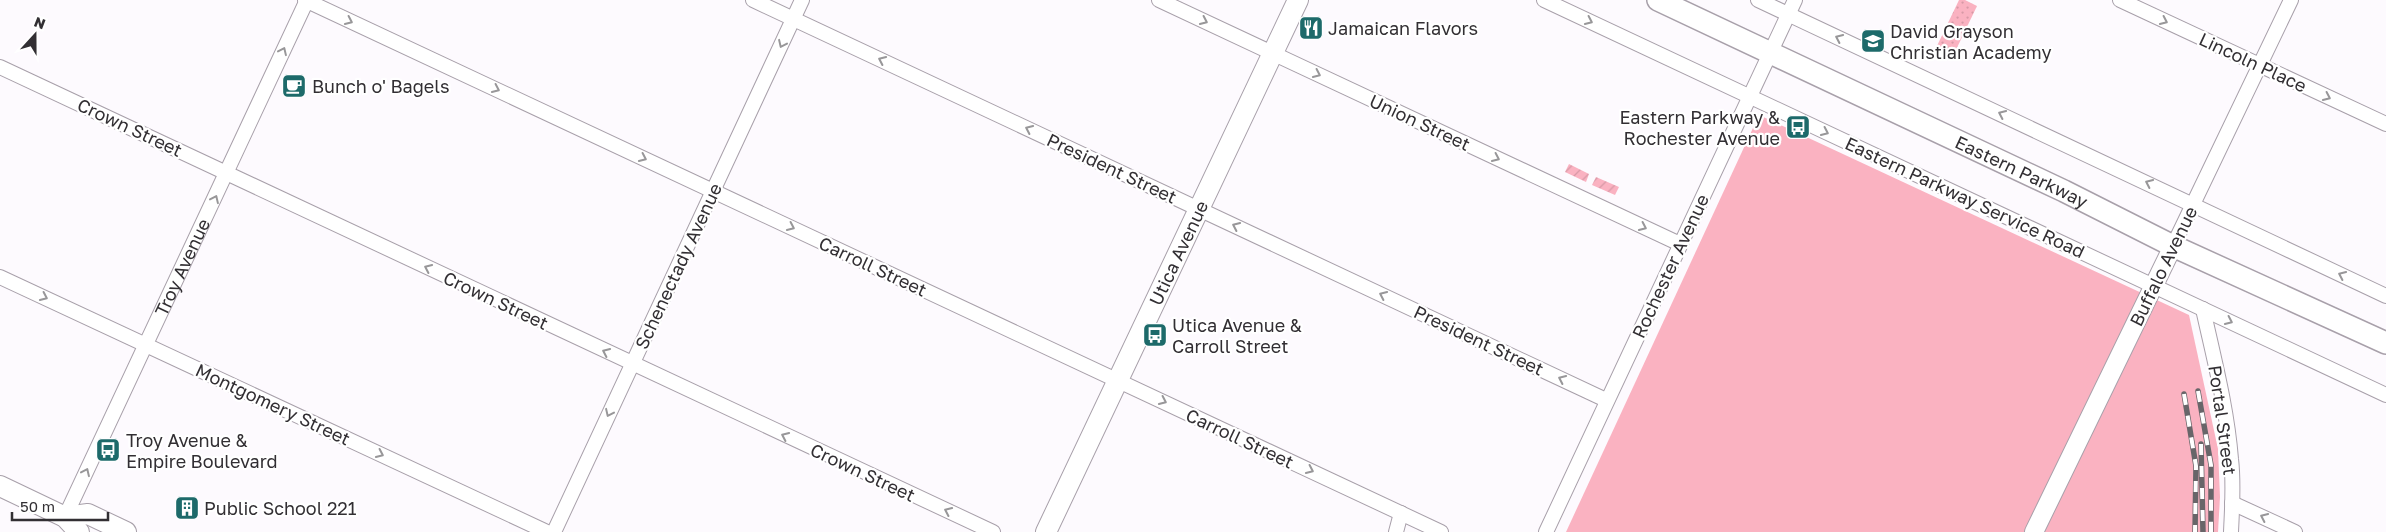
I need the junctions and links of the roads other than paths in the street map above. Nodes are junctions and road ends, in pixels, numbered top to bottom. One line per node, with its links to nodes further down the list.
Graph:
1 (306, 0): 20 (street, Troy Avenue, one-way to 1); 21 (street, Carroll Street, one-way to 21)
2 (753, 0): 13 (street, President Street)
3 (802, 0): 13 (street, Schenectady Avenue)
4 (1160, 0): 14 (street, Union Street, one-way to 14)
5 (1298, 0): 14 (main road, Utica Avenue)
6 (1544, 0): 18 (street, Eastern Parkway Service Road, one-way to 18)
7 (1658, 0): 15 (main road, Eastern Parkway)
8 (1758, 0): 12 (street)
9 (1795, 0): 12 (street, Rochester Avenue)
10 (2120, 0): 17 (street, Lincoln Place, one-way to 17)
11 (2291, 0): 17 (street, Buffalo Avenue)
12 (1788, 14): 15 (street, Rochester Avenue); 22 (street, one-way to 12)
13 (793, 19): 21 (street, Schenectady Avenue, one-way to 21); 23 (street, President Street, one-way to 13)
14 (1273, 53): 23 (main road, Utica Avenue); 24 (street, Union Street, one-way to 24)
15 (1770, 53): 18 (street, Rochester Avenue); 25 (main road, Eastern Parkway)
16 (0, 66): 20 (street, Crown Street)
17 (2260, 66): 19 (street, Lincoln Place, one-way to 19); 22 (street, Buffalo Avenue)
18 (1750, 96): 24 (street, Rochester Avenue); 27 (street, Eastern Parkway Service Road, one-way to 27)
19 (2386, 124)
20 (227, 173): 31 (street, Troy Avenue, one-way to 20); 32 (street, Crown Street, one-way to 20)
21 (713, 191): 32 (street, Schenectady Avenue); 33 (street, Carroll Street, one-way to 33)
22 (2193, 204): 25 (street, Buffalo Avenue); 28 (street, one-way to 22)
23 (1200, 210): 33 (main road, Utica Avenue); 35 (street, President Street, one-way to 23)
24 (1680, 244): 35 (street, Rochester Avenue)
25 (2173, 246): 27 (street, Buffalo Avenue); 30 (main road, Eastern Parkway)
26 (0, 276): 31 (street, Montgomery Street, one-way to 31)
27 (2153, 285): 29 (street, Eastern Parkway Service Road); 49 (street, Buffalo Avenue)
28 (2386, 296)
29 (2203, 309): 34 (street, Eastern Parkway Service Road, one-way to 34); 37 (street, Portal Street)
30 (2386, 343)
31 (145, 345): 39 (street, Troy Avenue, one-way to 31); 42 (street, Montgomery Street, one-way to 42)
32 (632, 364): 43 (street, Schenectady Avenue, one-way to 43); 44 (street, Crown Street, one-way to 32)
33 (1118, 381): 38 (street, Carroll Street, one-way to 38); 45 (main road, Utica Avenue)
34 (2386, 395)
35 (1606, 400): 48 (street, Rochester Avenue)
36 (0, 486): 39 (main road)
37 (2232, 503): 50 (street, Portal Street); 51 (street, one-way to 37)
38 (1400, 513): 46 (street); 47 (street, Carroll Street)
39 (61, 524): 40 (main road); 41 (main road)
40 (79, 532)
41 (126, 532)
42 (546, 532)
43 (554, 532)
44 (992, 532)
45 (1046, 532)
46 (1396, 532)
47 (1441, 532)
48 (1546, 532)
49 (2034, 532)
50 (2231, 532)
51 (2295, 532)

